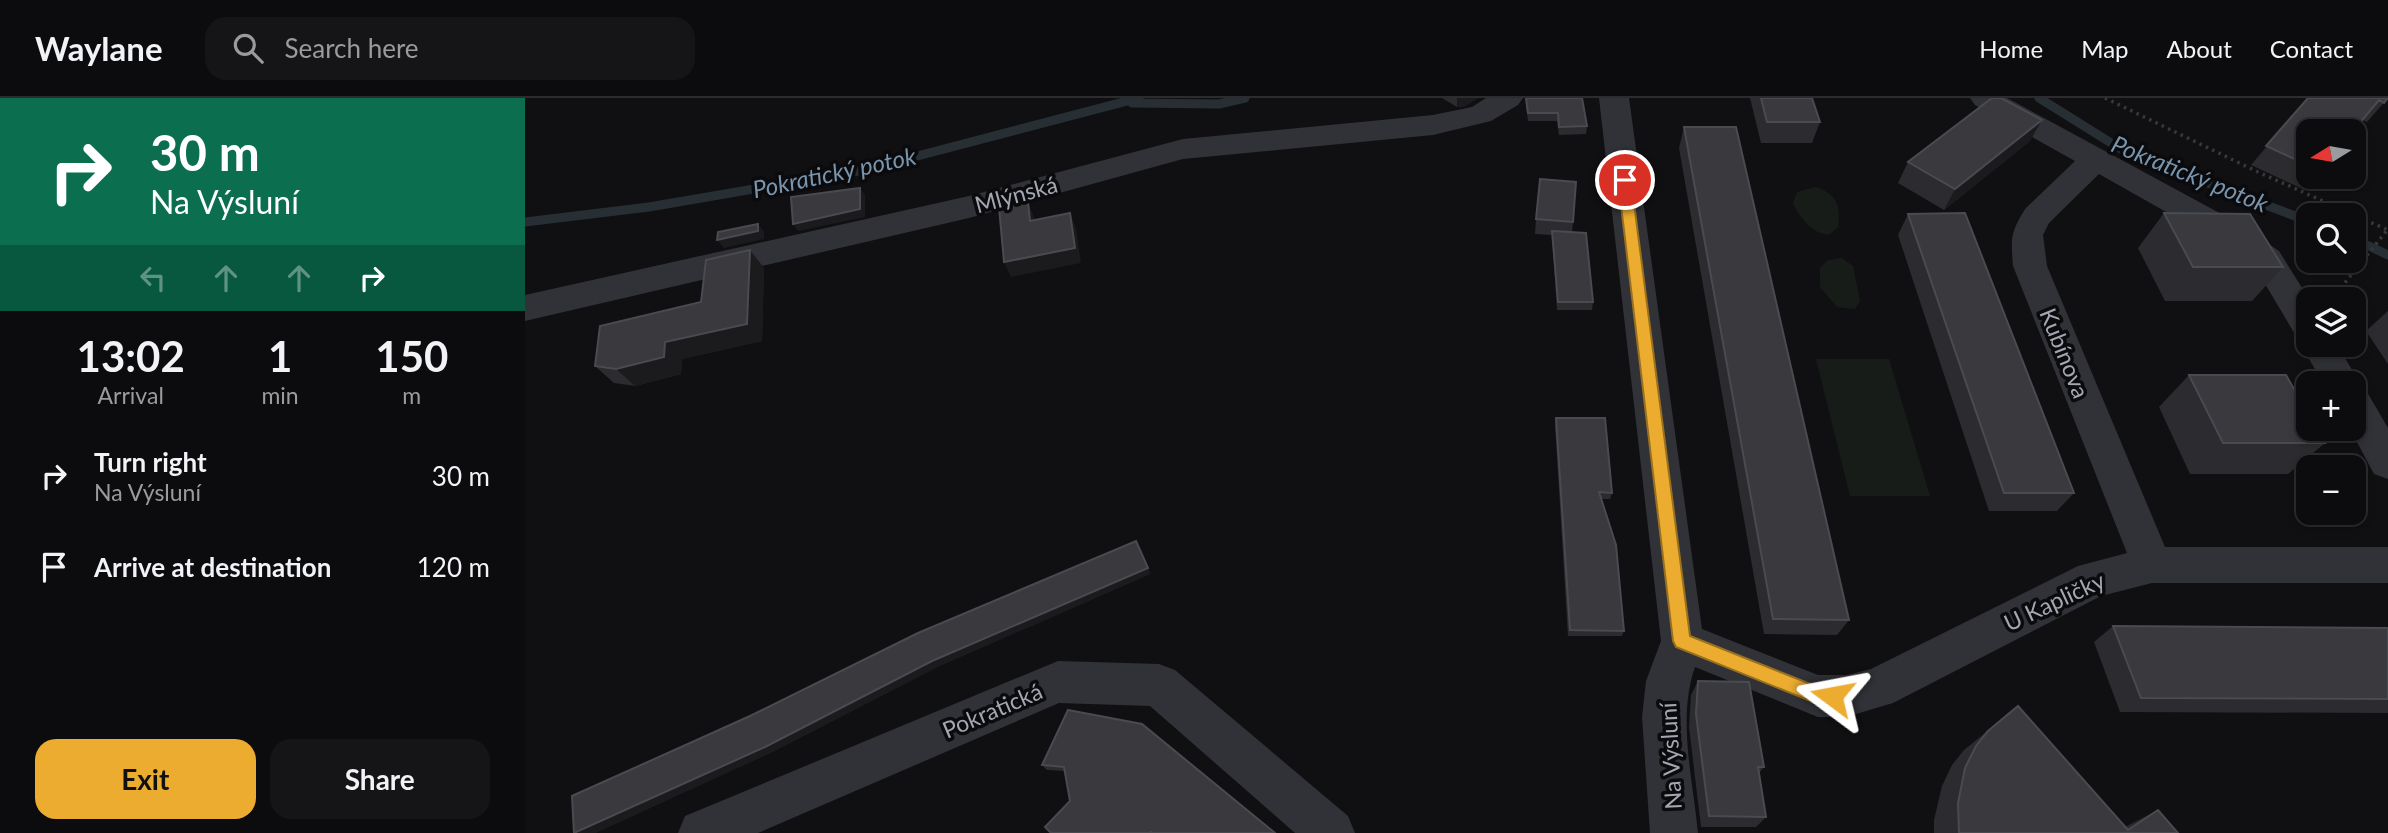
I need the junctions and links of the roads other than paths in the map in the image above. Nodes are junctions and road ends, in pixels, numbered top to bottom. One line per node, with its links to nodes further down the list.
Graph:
1 (1508, 98): 6 (street, Mlýnská)
2 (1615, 98): 11 (street, Na Výsluní)
3 (1985, 98): 4 (street)
4 (2096, 159): 5 (street); 9 (street, Kubínova)
5 (2296, 307)
6 (525, 308)
7 (2366, 420): 8 (street)
8 (2384, 447)
9 (2151, 565): 10 (street, U Kapličky); 11 (street, U Kapličky)
10 (2388, 565)
11 (1682, 641): 14 (street, Na Výsluní)
12 (702, 833): 13 (street, Pokratická)
13 (1331, 833)
14 (1674, 833)

